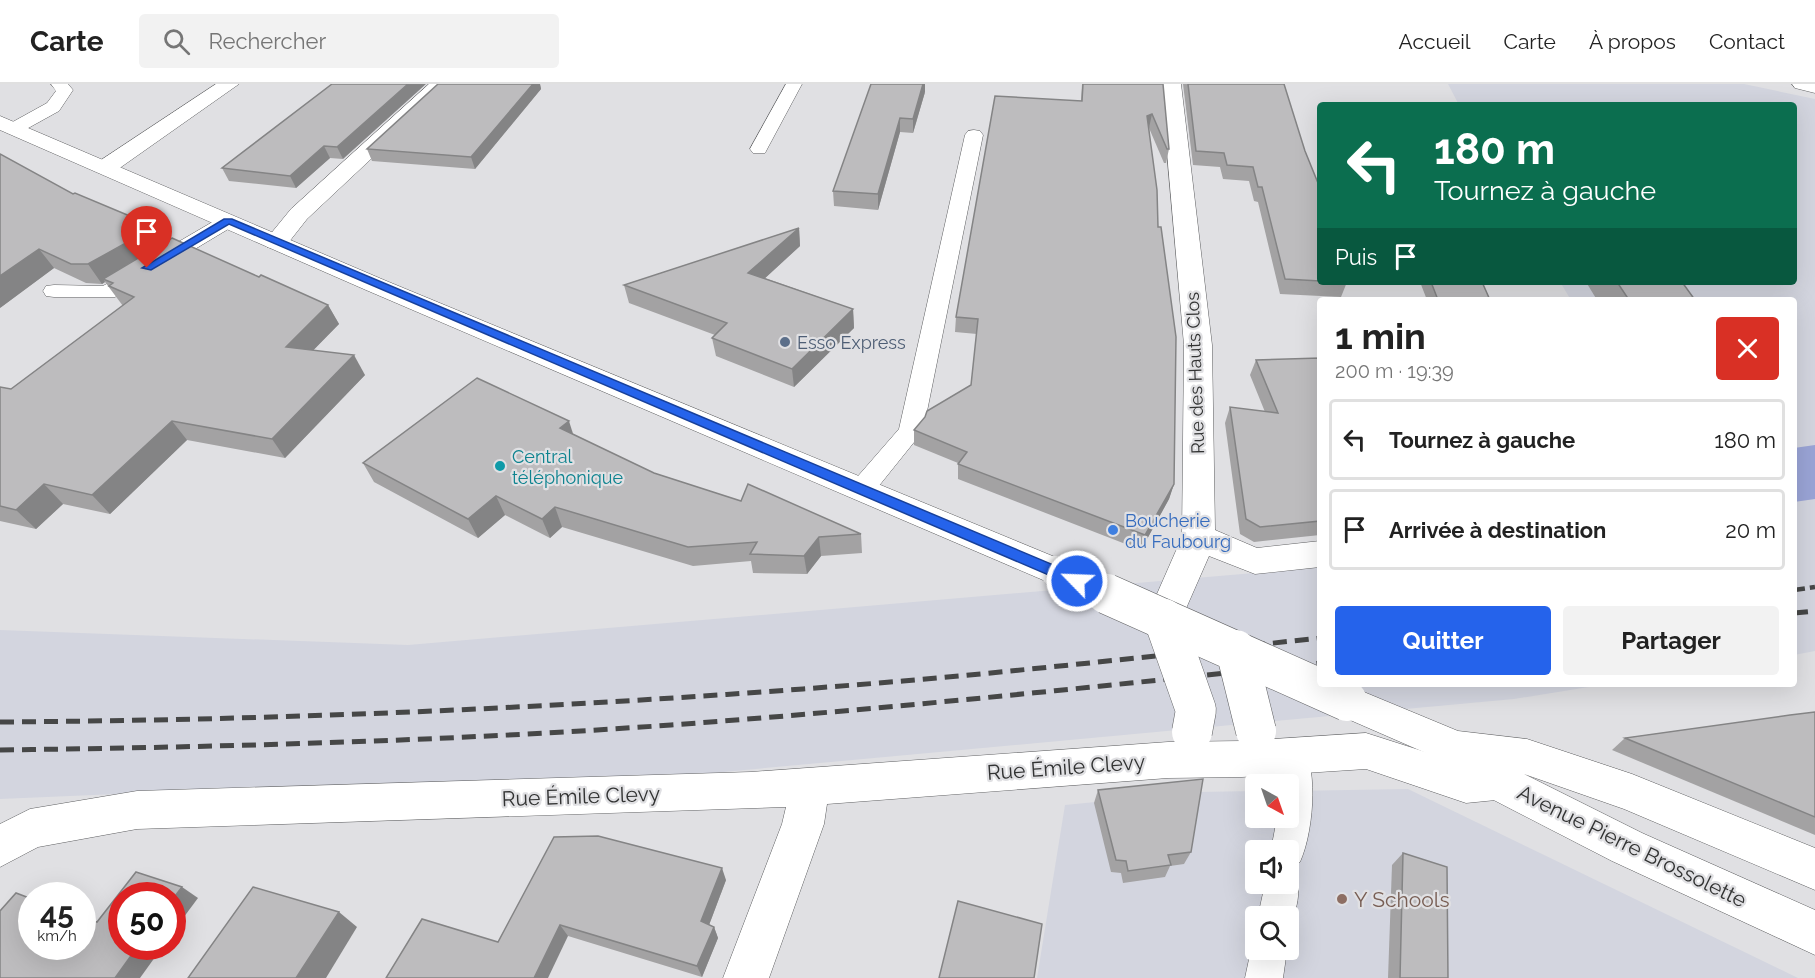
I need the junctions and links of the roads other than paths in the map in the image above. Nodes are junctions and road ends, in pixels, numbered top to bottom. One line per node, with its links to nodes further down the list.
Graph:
1 (59, 84): 8 (lane)
2 (229, 84): 11 (street)
3 (441, 84): 13 (street)
4 (794, 84): 10 (lane)
5 (1171, 84): 16 (street, Rue des Hauts Clos)
6 (1802, 84): 7 (street)
7 (1815, 87)
8 (8, 125): 11 (street, Avenue Pierre Brossolette)
9 (974, 135): 15 (lane)
10 (759, 149)
11 (106, 167): 12 (street, Avenue Pierre Brossolette)
12 (228, 221): 13 (street, Avenue Pierre Brossolette); 14 (lane)
13 (276, 242): 15 (street, Avenue Pierre Brossolette)
14 (54, 291)
15 (861, 490): 18 (street, Avenue Pierre Brossolette, bridge)
16 (1194, 551): 17 (street); 18 (street, Rue des Hauts Clos)
17 (1317, 554)
18 (1164, 619): 19 (street, Avenue Pierre Brossolette, bridge); 21 (street, bridge)
19 (1236, 650): 20 (street, bridge); 22 (street, Avenue Pierre Brossolette, bridge)
20 (1249, 745): 21 (street, Rue Émile Clevy); 23 (street, Rue Émile Clevy)
21 (1180, 746): 25 (street, Rue Émile Clevy)
22 (1456, 748): 24 (street, Avenue Pierre Brossolette); 28 (street, Avenue Pierre Brossolette)
23 (1293, 756): 24 (street, Rue Émile Clevy); 26 (lane)
24 (1496, 781): 29 (street, Avenue Pierre Brossolette)
25 (810, 786): 27 (street, Rue Émile Clevy); 31 (street)
26 (1290, 840)
27 (0, 847)
28 (1815, 869)
29 (1815, 933)
30 (1267, 960): 32 (lane)
31 (746, 978)
32 (1264, 978)

